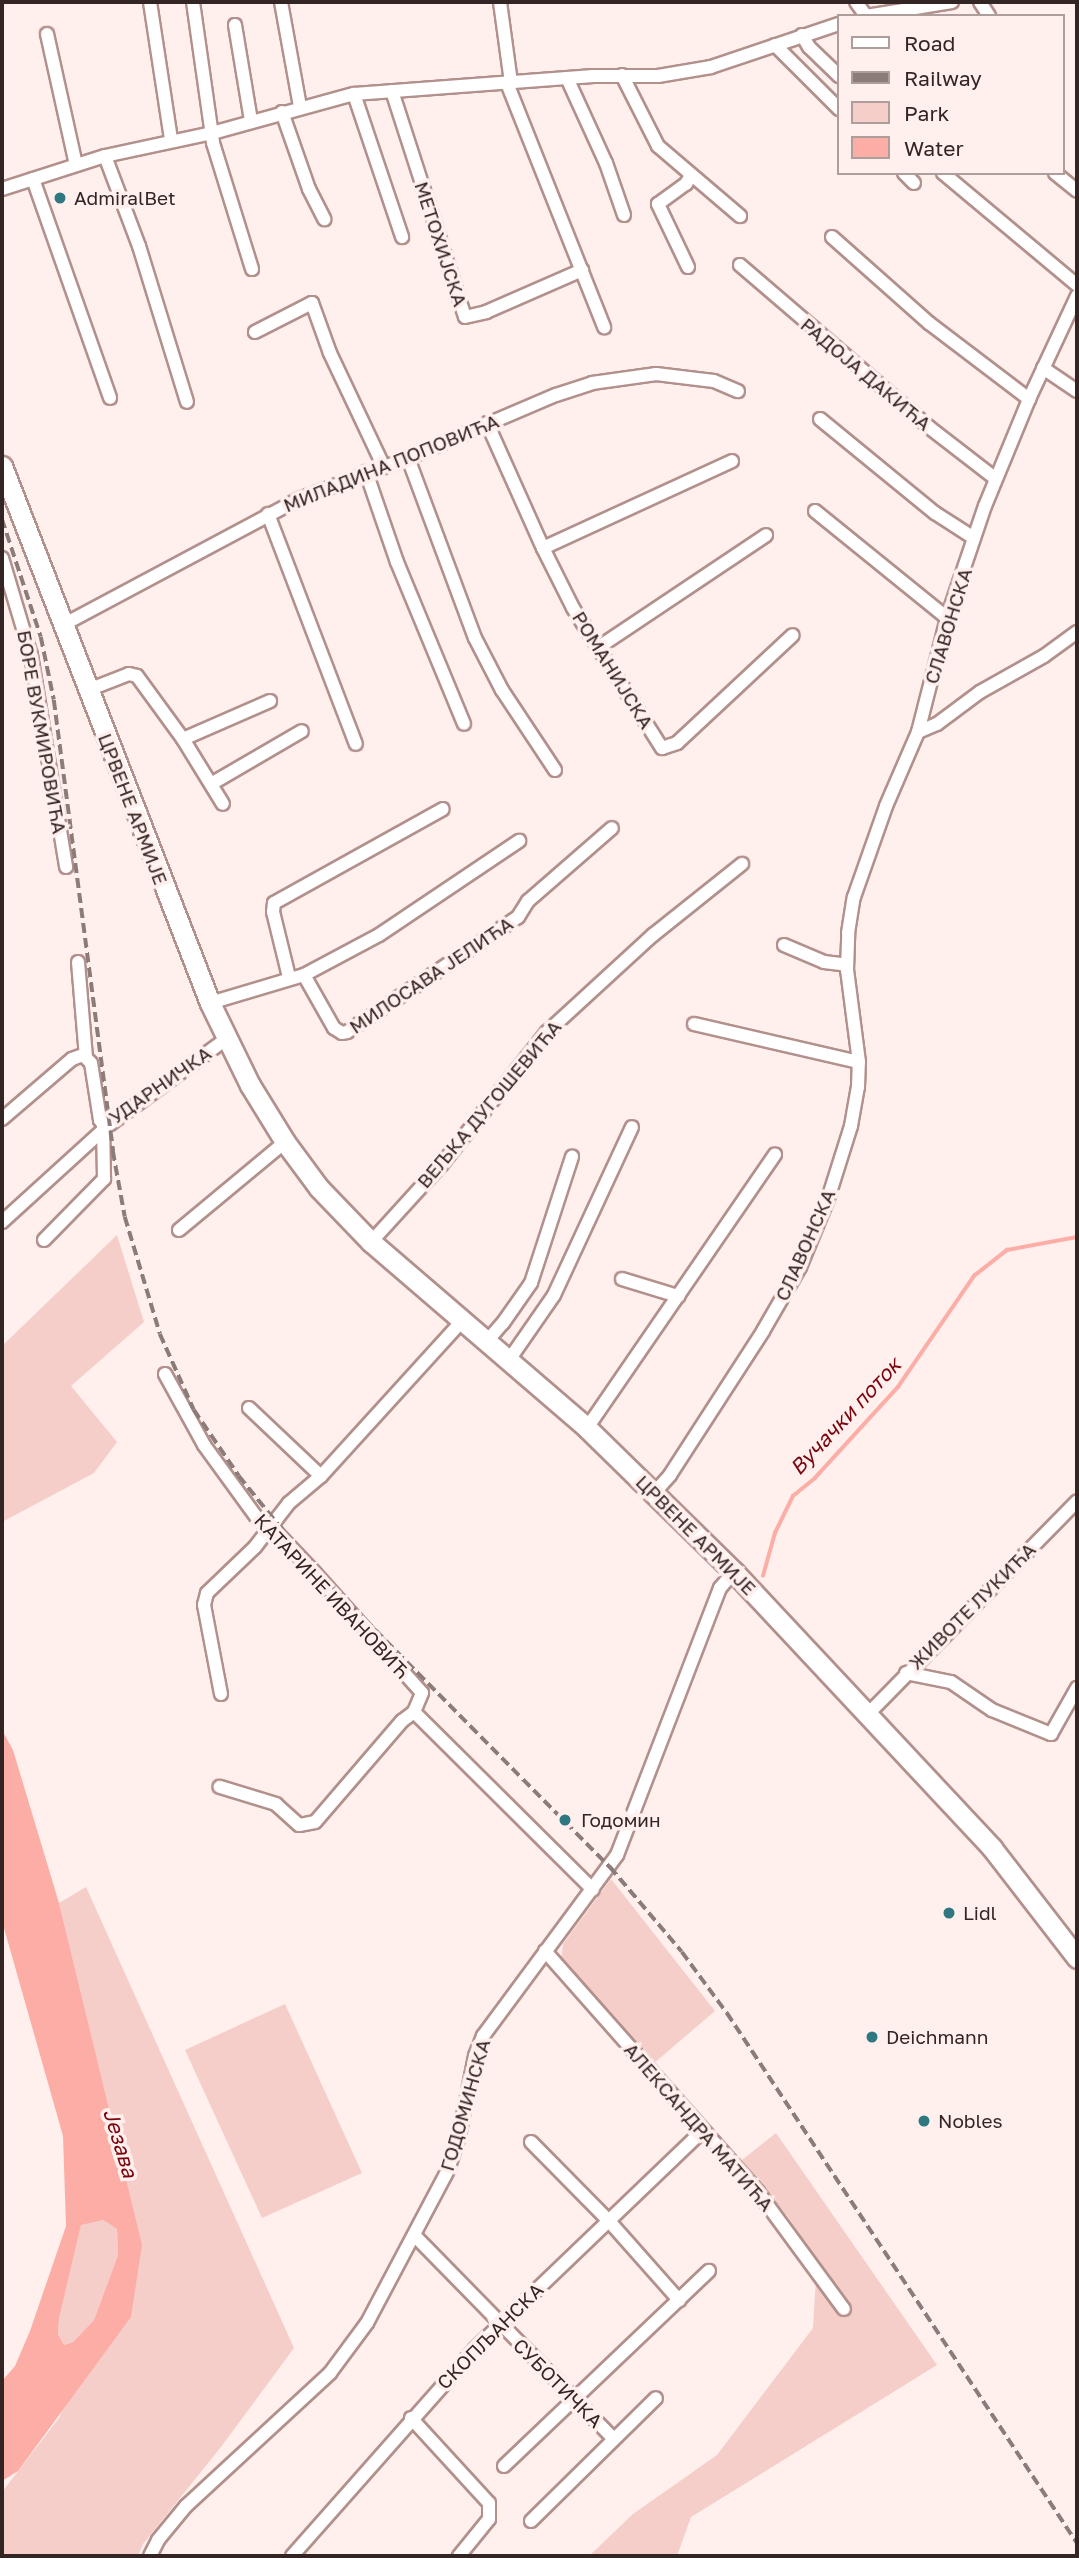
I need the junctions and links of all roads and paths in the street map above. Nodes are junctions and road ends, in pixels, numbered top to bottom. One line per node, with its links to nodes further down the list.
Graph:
1 (150, 2): 23 (street)
2 (193, 2): 22 (street)
3 (281, 2): 18 (street)
4 (499, 2): 15 (street)
5 (952, 2): 6 (street)
6 (878, 14)
7 (838, 24): 10 (street)
8 (235, 25): 21 (street)
9 (47, 34): 25 (street)
10 (802, 35): 11 (street); 13 (street)
11 (775, 45): 12 (street); 19 (street)
12 (622, 75): 14 (street); 29 (street)
13 (838, 75)
14 (567, 78): 15 (street); 34 (street)
15 (509, 83): 16 (street); 42 (street)
16 (391, 91): 17 (street); 42 (street, МЕТОХИЈСКА)
17 (354, 94): 18 (street); 37 (street)
18 (300, 107): 20 (street)
19 (838, 108)
20 (282, 113): 21 (street); 36 (street)
21 (251, 121): 22 (street)
22 (212, 132): 23 (street); 41 (street)
23 (171, 140): 24 (street)
24 (105, 156): 25 (street); 52 (street)
25 (76, 165): 30 (street)
26 (906, 175): 31 (street)
27 (945, 175): 43 (street)
28 (1057, 175): 33 (street)
29 (690, 177): 35 (street); 40 (street)
30 (33, 179): 32 (street); 50 (street)
31 (914, 183)
32 (2, 189)
33 (1077, 191)
34 (624, 215)
35 (740, 216)
36 (324, 219)
37 (402, 237)
38 (832, 237): 51 (street)
39 (740, 265): 60 (street, РАДОЈА ДАКИЋА)
40 (688, 267)
41 (252, 269)
42 (582, 270): 45 (street)
43 (1077, 285)
44 (1077, 296): 47 (street, СЛАВОНСКА)
45 (604, 327)
46 (255, 332): 57 (street)
47 (1043, 368): 49 (street); 51 (street, СЛАВОНСКА)
48 (738, 391): 54 (street, МИЛАДИНА ПОПОВИЋА)
49 (1077, 391)
50 (110, 398)
51 (1029, 399): 60 (street, СЛАВОНСКА)
52 (187, 402)
53 (820, 419): 64 (street)
54 (487, 423): 55 (street, МИЛАДИНА ПОПОВИЋА); 65 (street, РОМАНИЈСКА)
55 (408, 458): 57 (street, МИЛАДИНА ПОПОВИЋА); 79 (street)
56 (732, 461): 65 (street)
57 (383, 465): 59 (street, МИЛАДИНА ПОПОВИЋА)
58 (2, 466): 68 (main road, ЦРВЕНЕ АРМИЈЕ)
59 (366, 472): 62 (street, МИЛАДИНА ПОПОВИЋА); 74 (street)
60 (996, 478): 64 (street, СЛАВОНСКА)
61 (815, 511): 67 (street)
62 (268, 514): 68 (street, МИЛАДИНА ПОПОВИЋА); 78 (street)
63 (766, 535): 71 (street)
64 (974, 538): 67 (street, СЛАВОНСКА)
65 (542, 548): 71 (street, РОМАНИЈСКА)
66 (2, 558): 86 (street, БОРЕ ВУКМИРОВИЋА)
67 (947, 618): 76 (street, СЛАВОНСКА)
68 (63, 625): 72 (main road, ЦРВЕНЕ АРМИЈЕ)
69 (1077, 632): 76 (street)
70 (793, 635): 71 (street, РОМАНИЈСКА)
71 (599, 647)
72 (88, 690): 77 (street); 92 (main road, ЦРВЕНЕ АРМИЈЕ)
73 (270, 701): 77 (street)
74 (464, 724)
75 (302, 731): 80 (street)
76 (918, 732): 89 (street, СЛАВОНСКА)
77 (183, 739): 80 (street)
78 (356, 744)
79 (555, 771)
80 (211, 784): 81 (street)
81 (223, 804)
82 (443, 809): 91 (street)
83 (612, 828): 90 (street, МИЛОСАВА ЈЕЛИЋА)
84 (519, 841): 90 (street)
85 (742, 864): 106 (street, ВЕЉКА ДУГОШЕВИЋА)
86 (66, 867)
87 (784, 945): 89 (street)
88 (78, 962): 95 (street)
89 (847, 965): 96 (street, СЛАВОНСКА)
90 (304, 975): 91 (street)
91 (289, 977): 92 (street)
92 (210, 1003): 94 (main road, ЦРВЕНЕ АРМИЈЕ)
93 (694, 1024): 96 (street)
94 (226, 1039): 99 (street, УДАРНИЧКА); 100 (main road, ЦРВЕНЕ АРМИЈЕ)
95 (86, 1056): 97 (street); 99 (street, УДАРНИЧКА)
96 (859, 1062): 116 (street, СЛАВОНСКА)
97 (2, 1119)
98 (632, 1127): 111 (street)
99 (102, 1128): 103 (street); 105 (street)
100 (285, 1142): 104 (street); 106 (main road, ЦРВЕНЕ АРМИЈЕ)
101 (775, 1154): 108 (street)
102 (572, 1157): 110 (street)
103 (2, 1222)
104 (179, 1230)
105 (44, 1240)
106 (371, 1242): 109 (main road, ЦРВЕНЕ АРМИЈЕ)
107 (622, 1279): 108 (street)
108 (678, 1296): 114 (street)
109 (463, 1320): 110 (main road, ЦРВЕНЕ АРМИЈЕ); 115 (street)
110 (488, 1340): 111 (main road, ЦРВЕНЕ АРМИЈЕ)
111 (509, 1360): 114 (main road, ЦРВЕНЕ АРМИЈЕ)
112 (165, 1374): 118 (street, КАТАРИНЕ ИВАНОВИЋ)
113 (250, 1408): 115 (street)
114 (587, 1428): 116 (main road, ЦРВЕНЕ АРМИЈЕ)
115 (321, 1476): 118 (street)
116 (654, 1493): 119 (main road, ЦРВЕНЕ АРМИЈЕ)
117 (1077, 1501): 120 (street, ЖИВОТЕ ЛУКИЋА)
118 (269, 1530): 122 (street); 123 (street, КАТАРИНЕ ИВАНОВИЋ)
119 (734, 1572): 124 (main road, ЦРВЕНЕ АРМИЈЕ); 126 (street, ГОДОМИНСКА)
120 (906, 1673): 121 (street); 124 (street, ЖИВОТЕ ЛУКИЋА)
121 (1077, 1688)
122 (221, 1694)
123 (414, 1712): 125 (street); 126 (street)
124 (869, 1713): 128 (main road, ЦРВЕНЕ АРМИЈЕ)
125 (220, 1787)
126 (593, 1890): 127 (street, ГОДОМИНСКА)
127 (545, 1951): 129 (street, АЛЕКСАНДРА МАТИЋА); 132 (street, ГОДОМИНСКА)
128 (1077, 1958)
129 (703, 2130): 131 (street, СКОПЉАНСКА); 135 (street, АЛЕКСАНДРА МАТИЋА)
130 (531, 2142): 131 (street)
131 (609, 2221): 134 (street); 136 (street, СКОПЉАНСКА)
132 (415, 2236): 136 (street, СУБОТИЧКА); 143 (street, ГОДОМИНСКА)
133 (709, 2271): 134 (street)
134 (679, 2300): 137 (street)
135 (844, 2309)
136 (500, 2325): 137 (street, СУБОТИЧКА); 139 (street, СКОПЉАНСКА)
137 (575, 2398): 140 (street, СУБОТИЧКА); 141 (street)
138 (656, 2398): 140 (street)
139 (411, 2418): 144 (street, СКОПЉАНСКА); 145 (street)
140 (614, 2439): 142 (street)
141 (504, 2466)
142 (531, 2521)
143 (150, 2556)
144 (292, 2556)
145 (459, 2556)

